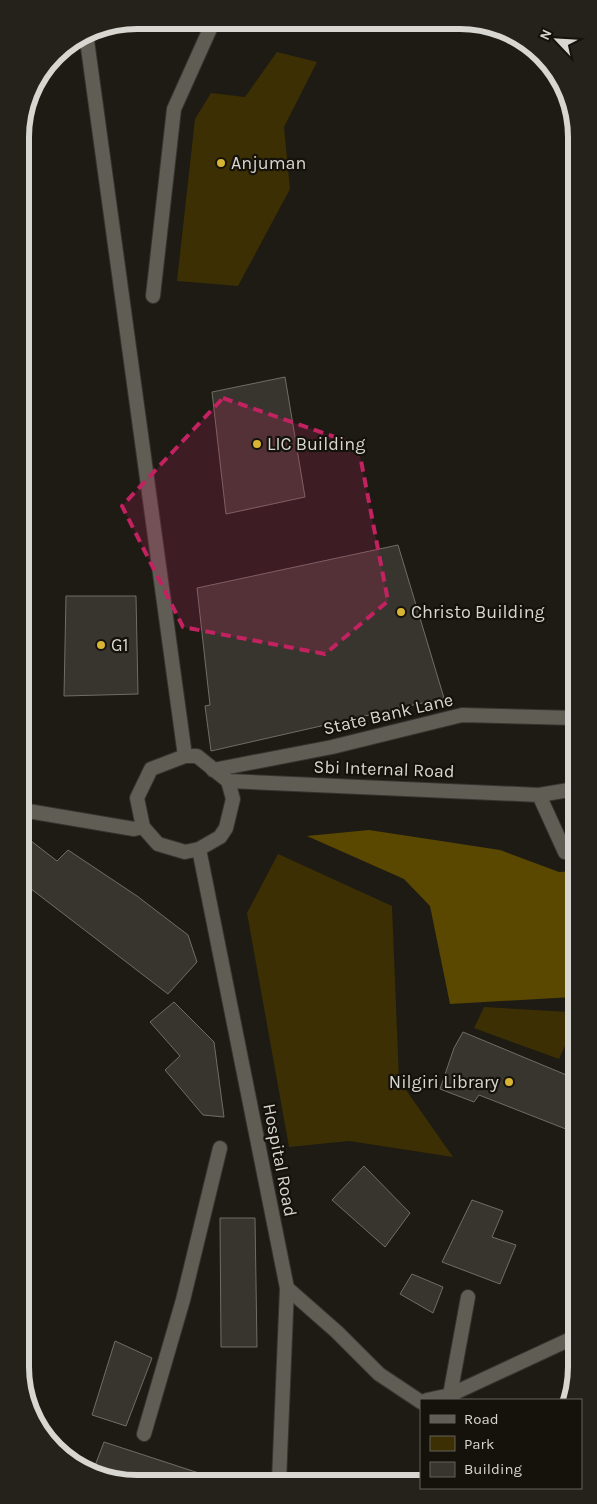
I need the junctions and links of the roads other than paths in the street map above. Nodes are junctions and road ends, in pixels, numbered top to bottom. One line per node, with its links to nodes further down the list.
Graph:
1 (210, 29): 3 (street)
2 (87, 41): 5 (street)
3 (153, 296)
4 (568, 718): 6 (street, State Bank Lane)
5 (185, 756): 6 (street); 11 (street)
6 (213, 770): 7 (street)
7 (228, 781): 9 (street, Sbi Internal Road); 12 (street)
8 (568, 790): 9 (street, Sbi Internal Road)
9 (539, 795): 13 (street)
10 (29, 811): 11 (street)
11 (143, 827): 12 (street)
12 (199, 850): 15 (street, Hospital Road)
13 (568, 852)
14 (220, 1148): 21 (street)
15 (287, 1288): 20 (street); 22 (street, Hospital Road)
16 (468, 1296): 18 (street)
17 (568, 1340): 18 (street)
18 (452, 1398): 19 (street)
19 (440, 1399)
20 (420, 1401)
21 (144, 1434)
22 (279, 1475)

